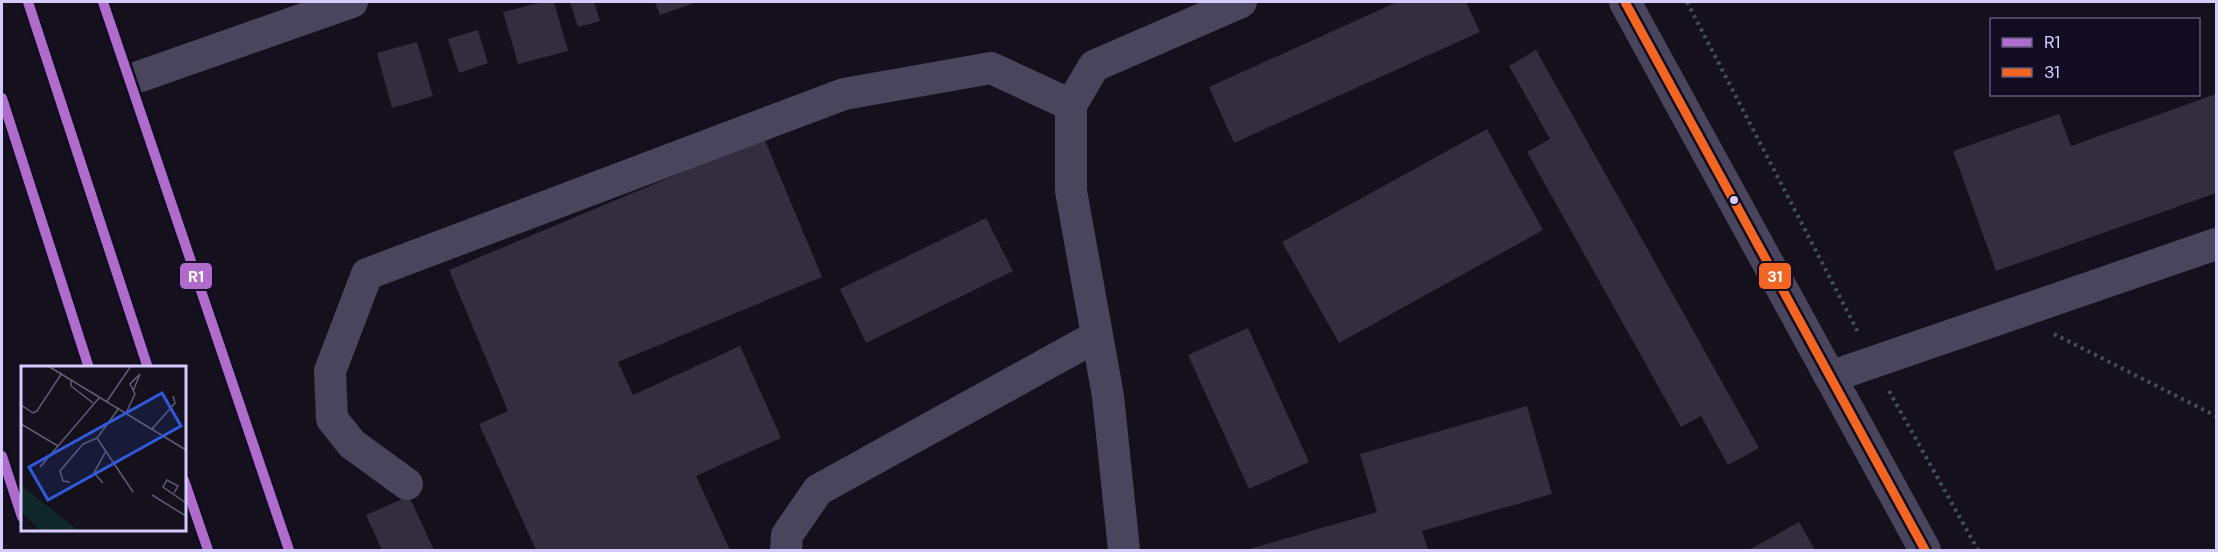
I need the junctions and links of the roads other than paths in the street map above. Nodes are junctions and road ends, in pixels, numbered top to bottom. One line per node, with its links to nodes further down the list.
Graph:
1 (352, 2): 4 (street)
2 (1241, 2): 5 (street)
3 (1625, 2): 8 (street)
4 (141, 76)
5 (1071, 105): 7 (street); 9 (street)
6 (2217, 244): 8 (street)
7 (1097, 336): 10 (street); 11 (street)
8 (1830, 377): 12 (street)
9 (407, 484)
10 (786, 550)
11 (1124, 550)
12 (1925, 550)

